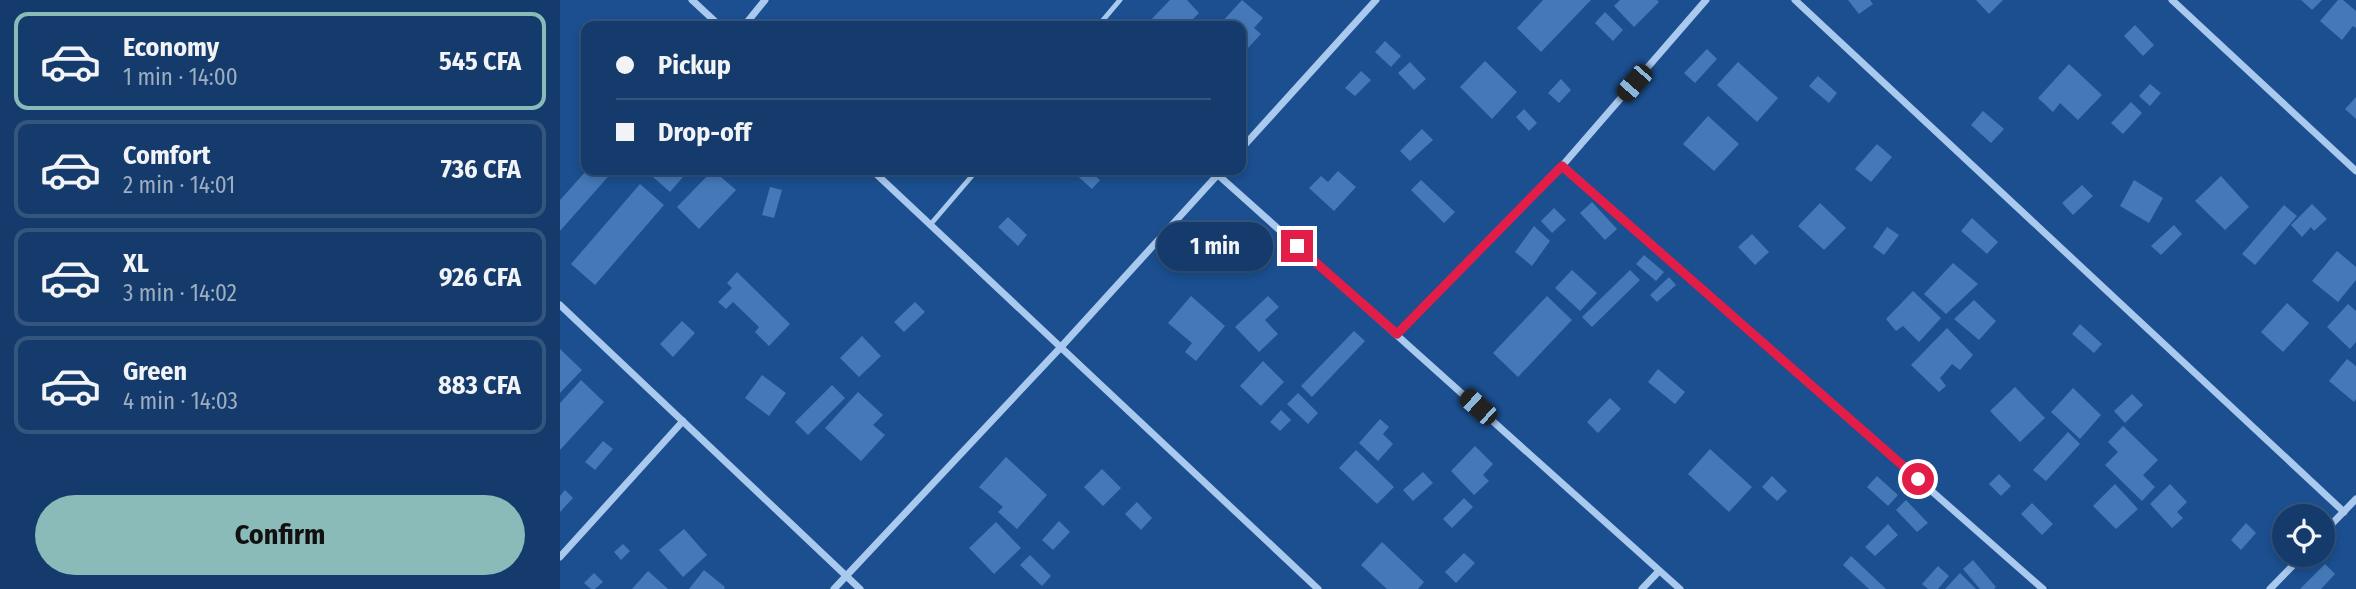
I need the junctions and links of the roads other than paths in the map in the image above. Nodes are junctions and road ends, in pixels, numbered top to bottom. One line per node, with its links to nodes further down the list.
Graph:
1 (692, 0): 8 (street)
2 (765, 0): 9 (street)
3 (1121, 0): 10 (lane)
4 (1376, 0): 11 (street)
5 (1706, 0): 12 (street)
6 (1795, 0): 24 (street)
7 (2172, 0): 13 (street)
8 (715, 21)
9 (748, 21)
10 (1102, 21)
11 (1246, 143)
12 (1562, 166): 20 (street); 35 (street)
13 (2356, 171)
14 (877, 175): 18 (street)
15 (973, 175): 18 (lane)
16 (1216, 175): 21 (street)
17 (1222, 175): 20 (street)
18 (930, 225): 21 (street)
19 (560, 304): 22 (street)
20 (1397, 334): 28 (street)
21 (1061, 347): 29 (street); 32 (street)
22 (683, 421): 26 (street); 29 (street)
23 (2356, 499): 24 (street)
24 (2344, 512): 25 (street)
25 (2335, 521)
26 (560, 557)
27 (2291, 567): 36 (street)
28 (1659, 571): 33 (street); 34 (street)
29 (846, 576): 30 (street); 31 (street)
30 (834, 589)
31 (860, 589)
32 (1318, 589)
33 (1642, 589)
34 (1680, 589)
35 (2043, 589)
36 (2270, 589)

